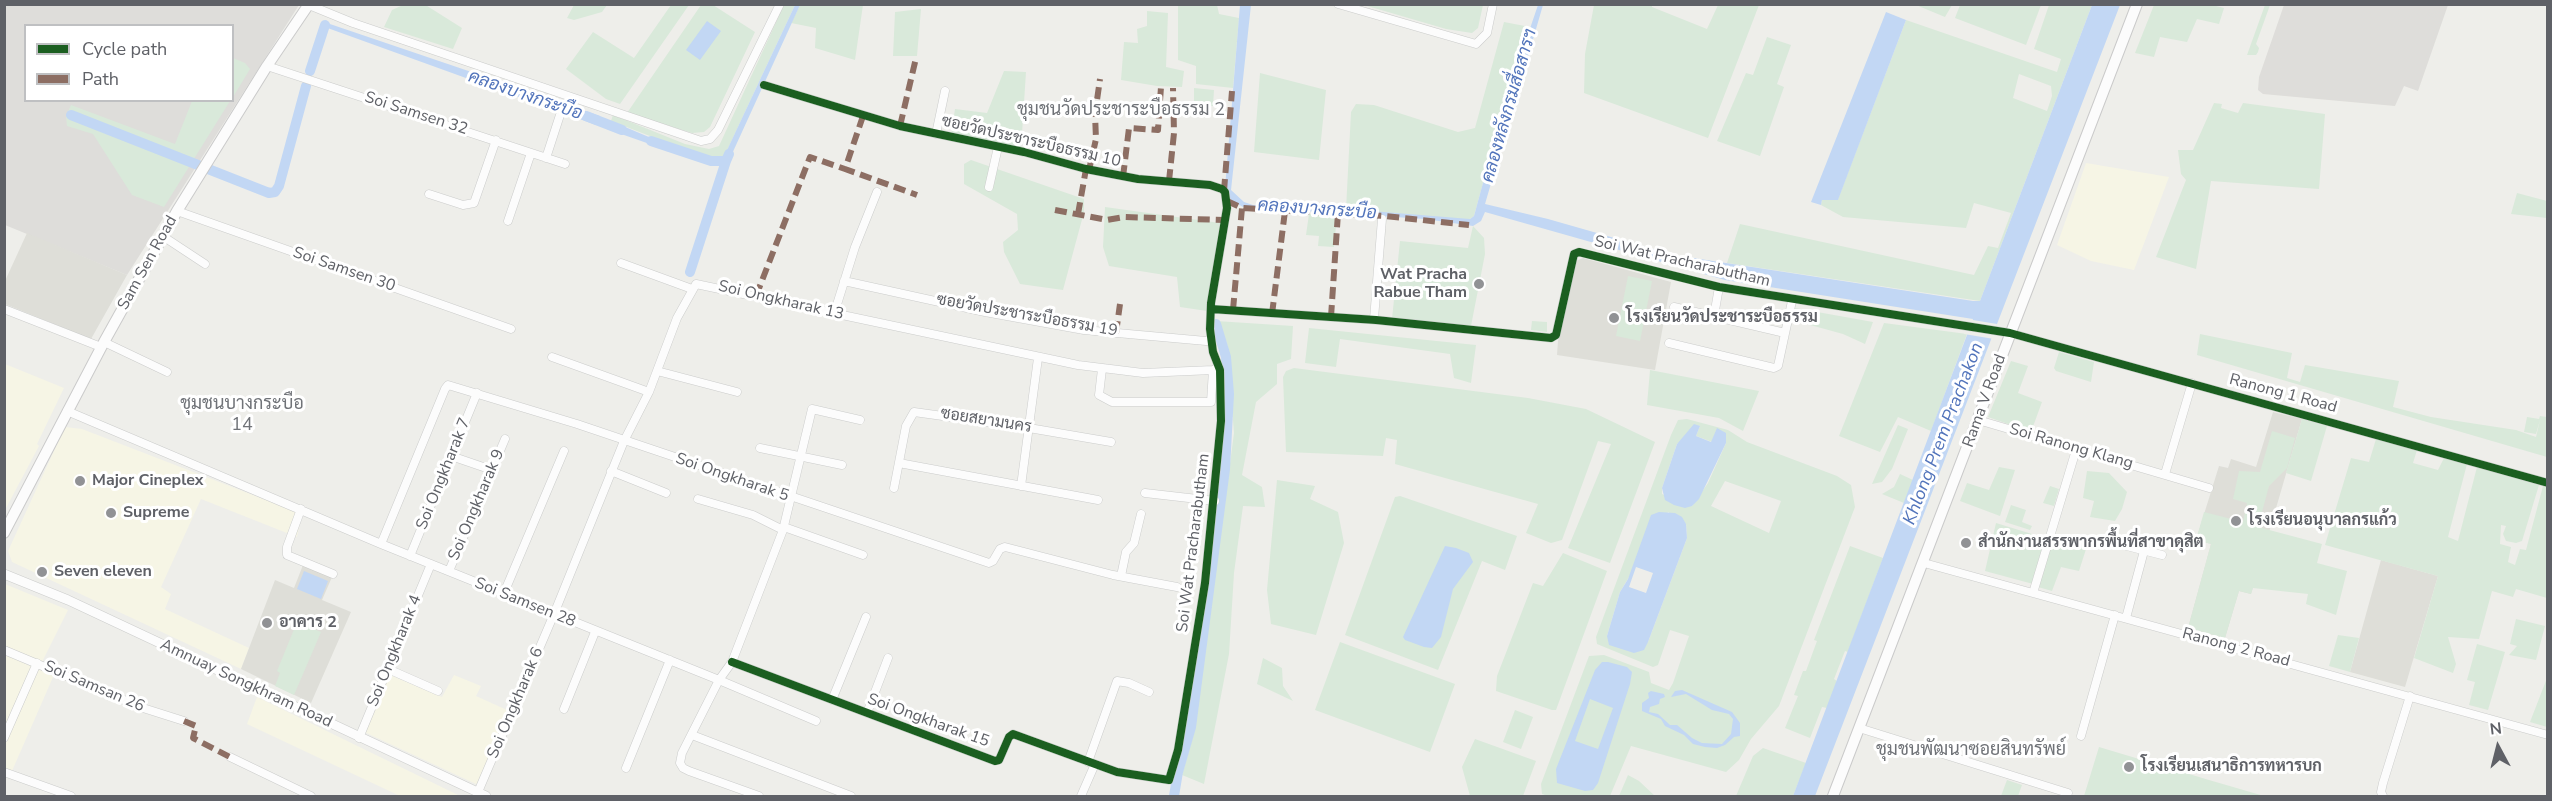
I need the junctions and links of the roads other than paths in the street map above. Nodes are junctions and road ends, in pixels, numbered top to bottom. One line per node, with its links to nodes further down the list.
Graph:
1 (780, 4): 5 (street)
2 (1338, 4): 3 (street)
3 (1493, 4)
4 (2137, 4): 39 (main road, Rama V Road)
5 (309, 5): 6 (main road, Sam Sen Road)
6 (267, 66): 11 (street, Soi Samsen 32); 20 (main road, Sam Sen Road)
7 (764, 85): 10 (street, ซอยวัดประชาระบือธรรม 10)
8 (945, 91): 10 (street)
9 (560, 115): 14 (street)
10 (936, 134): 12 (street, ซอยวัดประชาระบือธรรม 10)
11 (496, 140): 13 (street, Soi Samsen 32); 19 (street)
12 (998, 147): 16 (street); 18 (street, ซอยวัดประชาระบือธรรม 10)
13 (531, 153): 14 (street, Soi Samsen 32); 22 (street)
14 (546, 158): 15 (street, Soi Samsen 32)
15 (565, 164)
16 (989, 187)
17 (877, 192): 26 (street)
18 (1225, 192): 30 (street, Soi Wat Pracharabutham)
19 (429, 194)
20 (177, 211): 23 (main road, Sam Sen Road); 36 (street, Soi Samsen 30)
21 (1382, 219): 35 (street)
22 (508, 221)
23 (164, 237): 25 (street); 42 (main road, Sam Sen Road)
24 (621, 263): 28 (street)
25 (205, 264)
26 (844, 281): 33 (street); 40 (street, ซอยวัดประชาระบือธรรม 19)
27 (1719, 287): 29 (street, Soi Wat Pracharabutham); 34 (street); 35 (street, Soi Wat Pracharabutham)
28 (692, 289): 33 (street, Soi Ongkharak 13); 47 (street)
29 (1792, 301): 37 (street, Soi Wat Pracharabutham); 38 (street)
30 (1211, 306): 35 (street, Soi Wat Pracharabutham); 40 (street, Soi Wat Pracharabutham)
31 (1674, 307): 34 (street)
32 (4, 309): 42 (street)
33 (834, 314): 44 (street, Soi Ongkharak 13)
34 (1714, 316): 38 (street)
35 (1374, 319)
36 (511, 329)
37 (1998, 331): 39 (street, Ranong 1 Road)
38 (1785, 333): 41 (street)
39 (2010, 333): 49 (street, Ranong 1 Road); 55 (main road, Rama V Road)
40 (1211, 339): 45 (street, Soi Wat Pracharabutham)
41 (1669, 344)
42 (102, 345): 48 (street); 53 (main road, Sam Sen Road)
43 (552, 357): 50 (street)
44 (1038, 358): 46 (street, Soi Ongkharak 13); 56 (street)
45 (1216, 368): 46 (street, Soi Ongkharak 13); 46 (street); 79 (street, Soi Wat Pracharabutham)
46 (1102, 369)
47 (657, 371): 50 (street); 51 (street)
48 (167, 372)
49 (2192, 383): 69 (street); 70 (street, Ranong 1 Road)
50 (649, 392): 58 (street)
51 (737, 392)
52 (477, 393): 58 (street, Soi Ongkharak 5); 63 (street, Soi Ongkharak 7); 85 (street, Soi Ongkharak 5)
53 (67, 411): 80 (street, Soi Samsen 28); 83 (main road, Sam Sen Road)
54 (860, 420): 64 (street)
55 (1978, 420): 61 (street, Soi Ranong Klang); 90 (main road, Rama V Road)
56 (1029, 428): 59 (street, ซอยสยามนคร); 65 (street, ซอยสยามนคร); 71 (street)
57 (505, 439): 67 (street, Soi Ongkharak 9)
58 (624, 441): 68 (street); 76 (street, Soi Ongkharak 5)
59 (1111, 442)
60 (760, 448): 64 (street)
61 (2076, 450): 69 (street, Soi Ranong Klang); 97 (street)
62 (564, 452): 98 (street)
63 (451, 456): 67 (street); 89 (street, Soi Ongkharak 7)
64 (801, 457): 66 (street); 76 (street)
65 (899, 463): 71 (street); 72 (street, ซอยสยามนคร)
66 (842, 465)
67 (492, 470): 92 (street, Soi Ongkharak 9)
68 (611, 471): 74 (street); 99 (street)
69 (2165, 474): 73 (street, Soi Ranong Klang)
70 (2547, 483)
71 (1021, 486): 78 (street)
72 (894, 488)
73 (2209, 488)
74 (666, 493)
75 (1146, 493): 79 (street)
76 (792, 498): 82 (street); 95 (street, Soi Ongkharak 5)
77 (698, 499): 82 (street)
78 (1098, 500)
79 (1215, 501): 129 (street, Soi Wat Pracharabutham)
80 (301, 508): 85 (street, Soi Samsen 28); 94 (street)
81 (1141, 514): 95 (street)
82 (784, 528): 87 (street); 107 (street)
83 (4, 533)
84 (2115, 543): 86 (street)
85 (381, 544): 89 (street, Soi Samsen 28)
86 (2144, 551): 88 (street); 102 (street)
87 (863, 555)
88 (2162, 555)
89 (410, 556): 91 (street, Soi Samsen 28)
90 (1924, 563): 97 (street, Ranong 2 Road); 119 (main road, Rama V Road)
91 (432, 564): 92 (street, Soi Samsen 28); 109 (street, Soi Ongkharak 4)
92 (449, 571): 98 (street, Soi Samsen 28)
93 (4, 574): 124 (street, Amnuay Songkhram Road)
94 (333, 574)
95 (1121, 576): 96 (street, Soi Ongkharak 5)
96 (1177, 587)
97 (2033, 593): 100 (street, Ranong 2 Road)
98 (504, 594): 99 (street, Soi Samsen 28)
99 (554, 614): 103 (street, Soi Samsen 28); 131 (street, Soi Ongkharak 6)
100 (2115, 615): 102 (street, Ranong 2 Road); 122 (street)
101 (867, 616): 114 (street)
102 (2126, 618): 113 (street, Ranong 2 Road)
103 (595, 632): 106 (street, Soi Samsen 28); 115 (street)
104 (4, 650): 108 (street, Soi Samsan 26)
105 (888, 658): 116 (street)
106 (670, 660): 110 (street, Soi Samsen 28); 127 (street)
107 (732, 662): 110 (street); 114 (street, Soi Ongkharak 15)
108 (37, 663): 118 (street, Soi Samsan 26); 123 (street)
109 (388, 669): 111 (street); 124 (street, Soi Ongkharak 4)
110 (718, 680): 117 (street, Soi Samsen 28); 120 (street)
111 (438, 691)
112 (1149, 692): 126 (street)
113 (2410, 696): 121 (street, Ranong 2 Road); 138 (street)
114 (832, 700): 116 (street, Soi Ongkharak 15)
115 (564, 709)
116 (867, 713): 126 (street, Soi Ongkharak 15)
117 (816, 721)
118 (184, 722)
119 (1859, 729): 130 (street); 137 (main road, Rama V Road)
120 (692, 735): 134 (street); 135 (street)
121 (2547, 735)
122 (2081, 736)
123 (4, 738)
124 (359, 738): 131 (street, Amnuay Songkhram Road)
125 (231, 757): 133 (street)
126 (1092, 763): 129 (street, Soi Ongkharak 15); 136 (street)
127 (626, 768)
128 (4, 772): 132 (street)
129 (1169, 780)
130 (2068, 793)
131 (480, 795)
132 (71, 796)
133 (310, 796)
134 (759, 796)
135 (851, 796)
136 (1081, 796)
137 (1833, 796)
138 (2383, 796)

